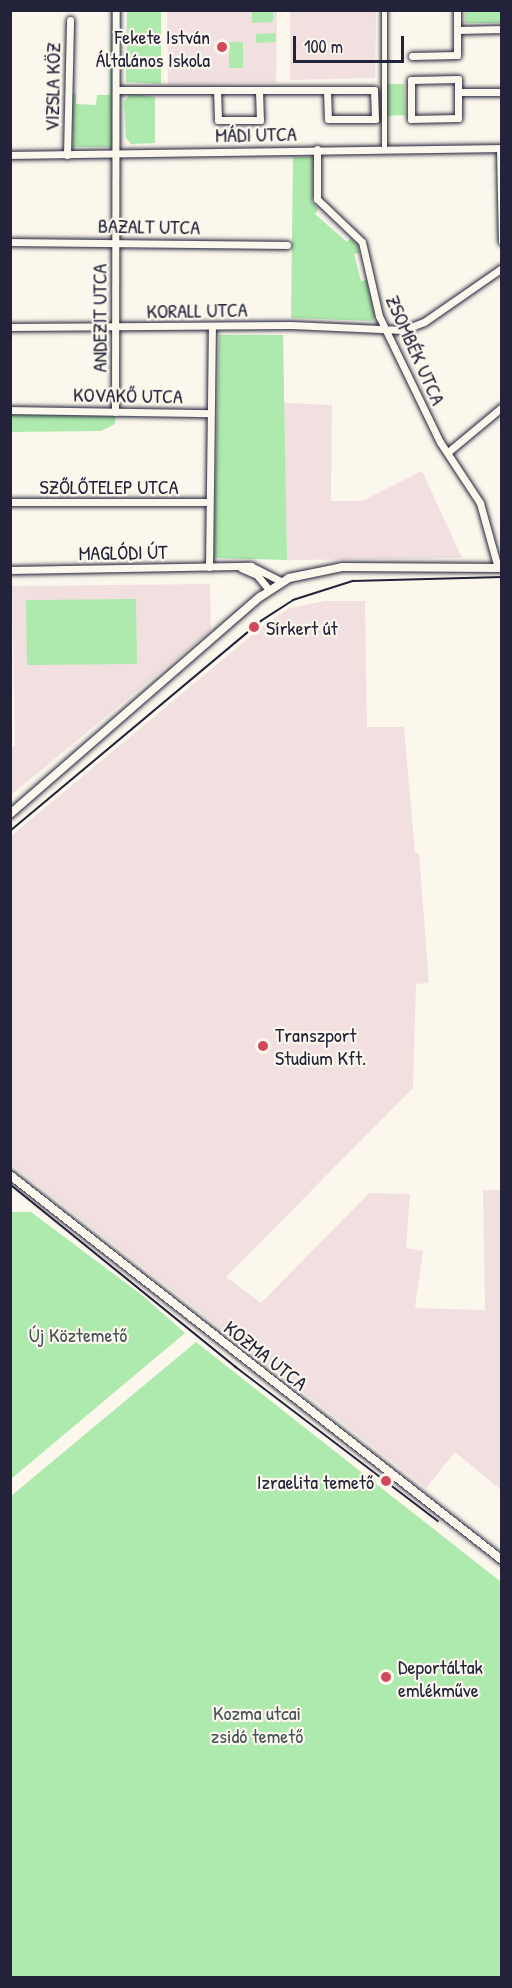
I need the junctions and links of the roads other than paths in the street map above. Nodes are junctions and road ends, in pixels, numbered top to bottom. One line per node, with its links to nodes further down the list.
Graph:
1 (116, 10): 8 (street, ANDEZIT UTCA)
2 (384, 10): 16 (street)
3 (457, 10): 6 (street)
4 (70, 20): 18 (street, VIZSLA KÖZ)
5 (501, 29): 6 (street)
6 (457, 30): 7 (street)
7 (412, 56)
8 (116, 90): 9 (street); 17 (street, ANDEZIT UTCA)
9 (217, 90): 10 (street); 10 (street)
10 (259, 90): 11 (street)
11 (327, 90): 11 (street)
12 (458, 92): 12 (street); 13 (street)
13 (501, 92)
14 (500, 148): 16 (street, MÁDI UTCA); 20 (street)
15 (317, 149): 16 (street, MÁDI UTCA); 17 (street, MÁDI UTCA); 28 (street, ZSOMBÉK UTCA)
16 (384, 149)
17 (116, 152): 18 (street, MÁDI UTCA); 22 (street, ANDEZIT UTCA)
18 (67, 154): 19 (street, MÁDI UTCA)
19 (10, 155)
20 (501, 241)
21 (10, 242): 22 (street, BAZALT UTCA)
22 (116, 242): 23 (street, BAZALT UTCA); 26 (street, ANDEZIT UTCA)
23 (287, 245)
24 (501, 268): 28 (street, KORALL UTCA)
25 (10, 327): 26 (street, KORALL UTCA)
26 (116, 327): 27 (street, KORALL UTCA); 31 (street, ANDEZIT UTCA)
27 (212, 327): 28 (street, KORALL UTCA); 32 (street)
28 (385, 327): 33 (street, ZSOMBÉK UTCA)
29 (501, 407): 33 (street)
30 (10, 410): 31 (street, KOVAKŐ UTCA)
31 (116, 412): 32 (street, KOVAKŐ UTCA)
32 (210, 413): 35 (street)
33 (448, 452): 38 (street, ZSOMBÉK UTCA)
34 (10, 502): 35 (street, SZŐLŐTELEP UTCA)
35 (208, 502): 37 (street)
36 (236, 566): 37 (street, MAGLÓDI ÚT); 40 (street, MAGLÓDI ÚT); 41 (street)
37 (209, 567): 39 (street, MAGLÓDI ÚT)
38 (500, 568): 40 (street)
39 (10, 570)
40 (282, 582): 41 (street)
41 (269, 590): 42 (street)
42 (10, 814)
43 (10, 1175): 44 (street, KOZMA UTCA)
44 (501, 1560)

